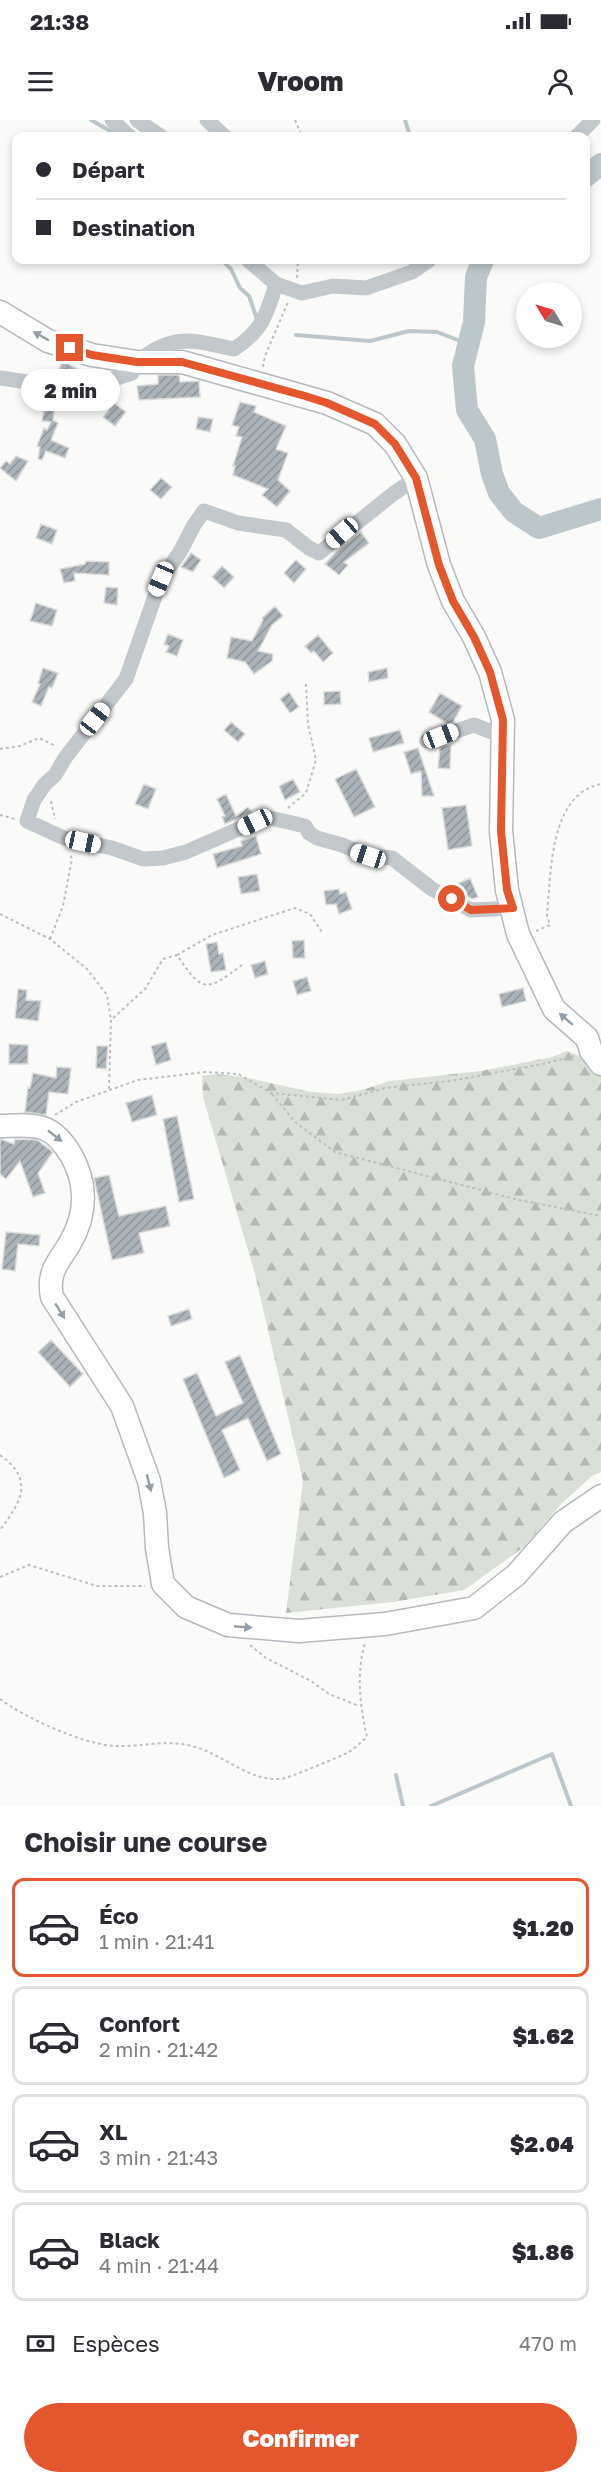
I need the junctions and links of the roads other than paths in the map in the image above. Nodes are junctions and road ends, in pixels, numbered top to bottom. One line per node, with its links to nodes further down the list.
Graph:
1 (112, 120): 5 (street)
2 (137, 120): 6 (street)
3 (207, 120): 7 (street)
4 (593, 120): 8 (street)
5 (125, 132)
6 (154, 132)
7 (220, 132)
8 (581, 132)
9 (254, 264): 11 (street)
10 (423, 264): 11 (street)
11 (276, 284): 13 (street)
12 (0, 312): 13 (main road, one-way to 12)
13 (137, 362): 14 (street); 15 (main road)
14 (0, 378)
15 (416, 478): 16 (main road); 18 (street)
16 (502, 736): 17 (street); 18 (main road)
17 (427, 741)
18 (513, 908): 19 (main road, one-way to 18)
19 (596, 1058)
20 (0, 1126): 21 (main road, one-way to 21)
21 (601, 1496)

